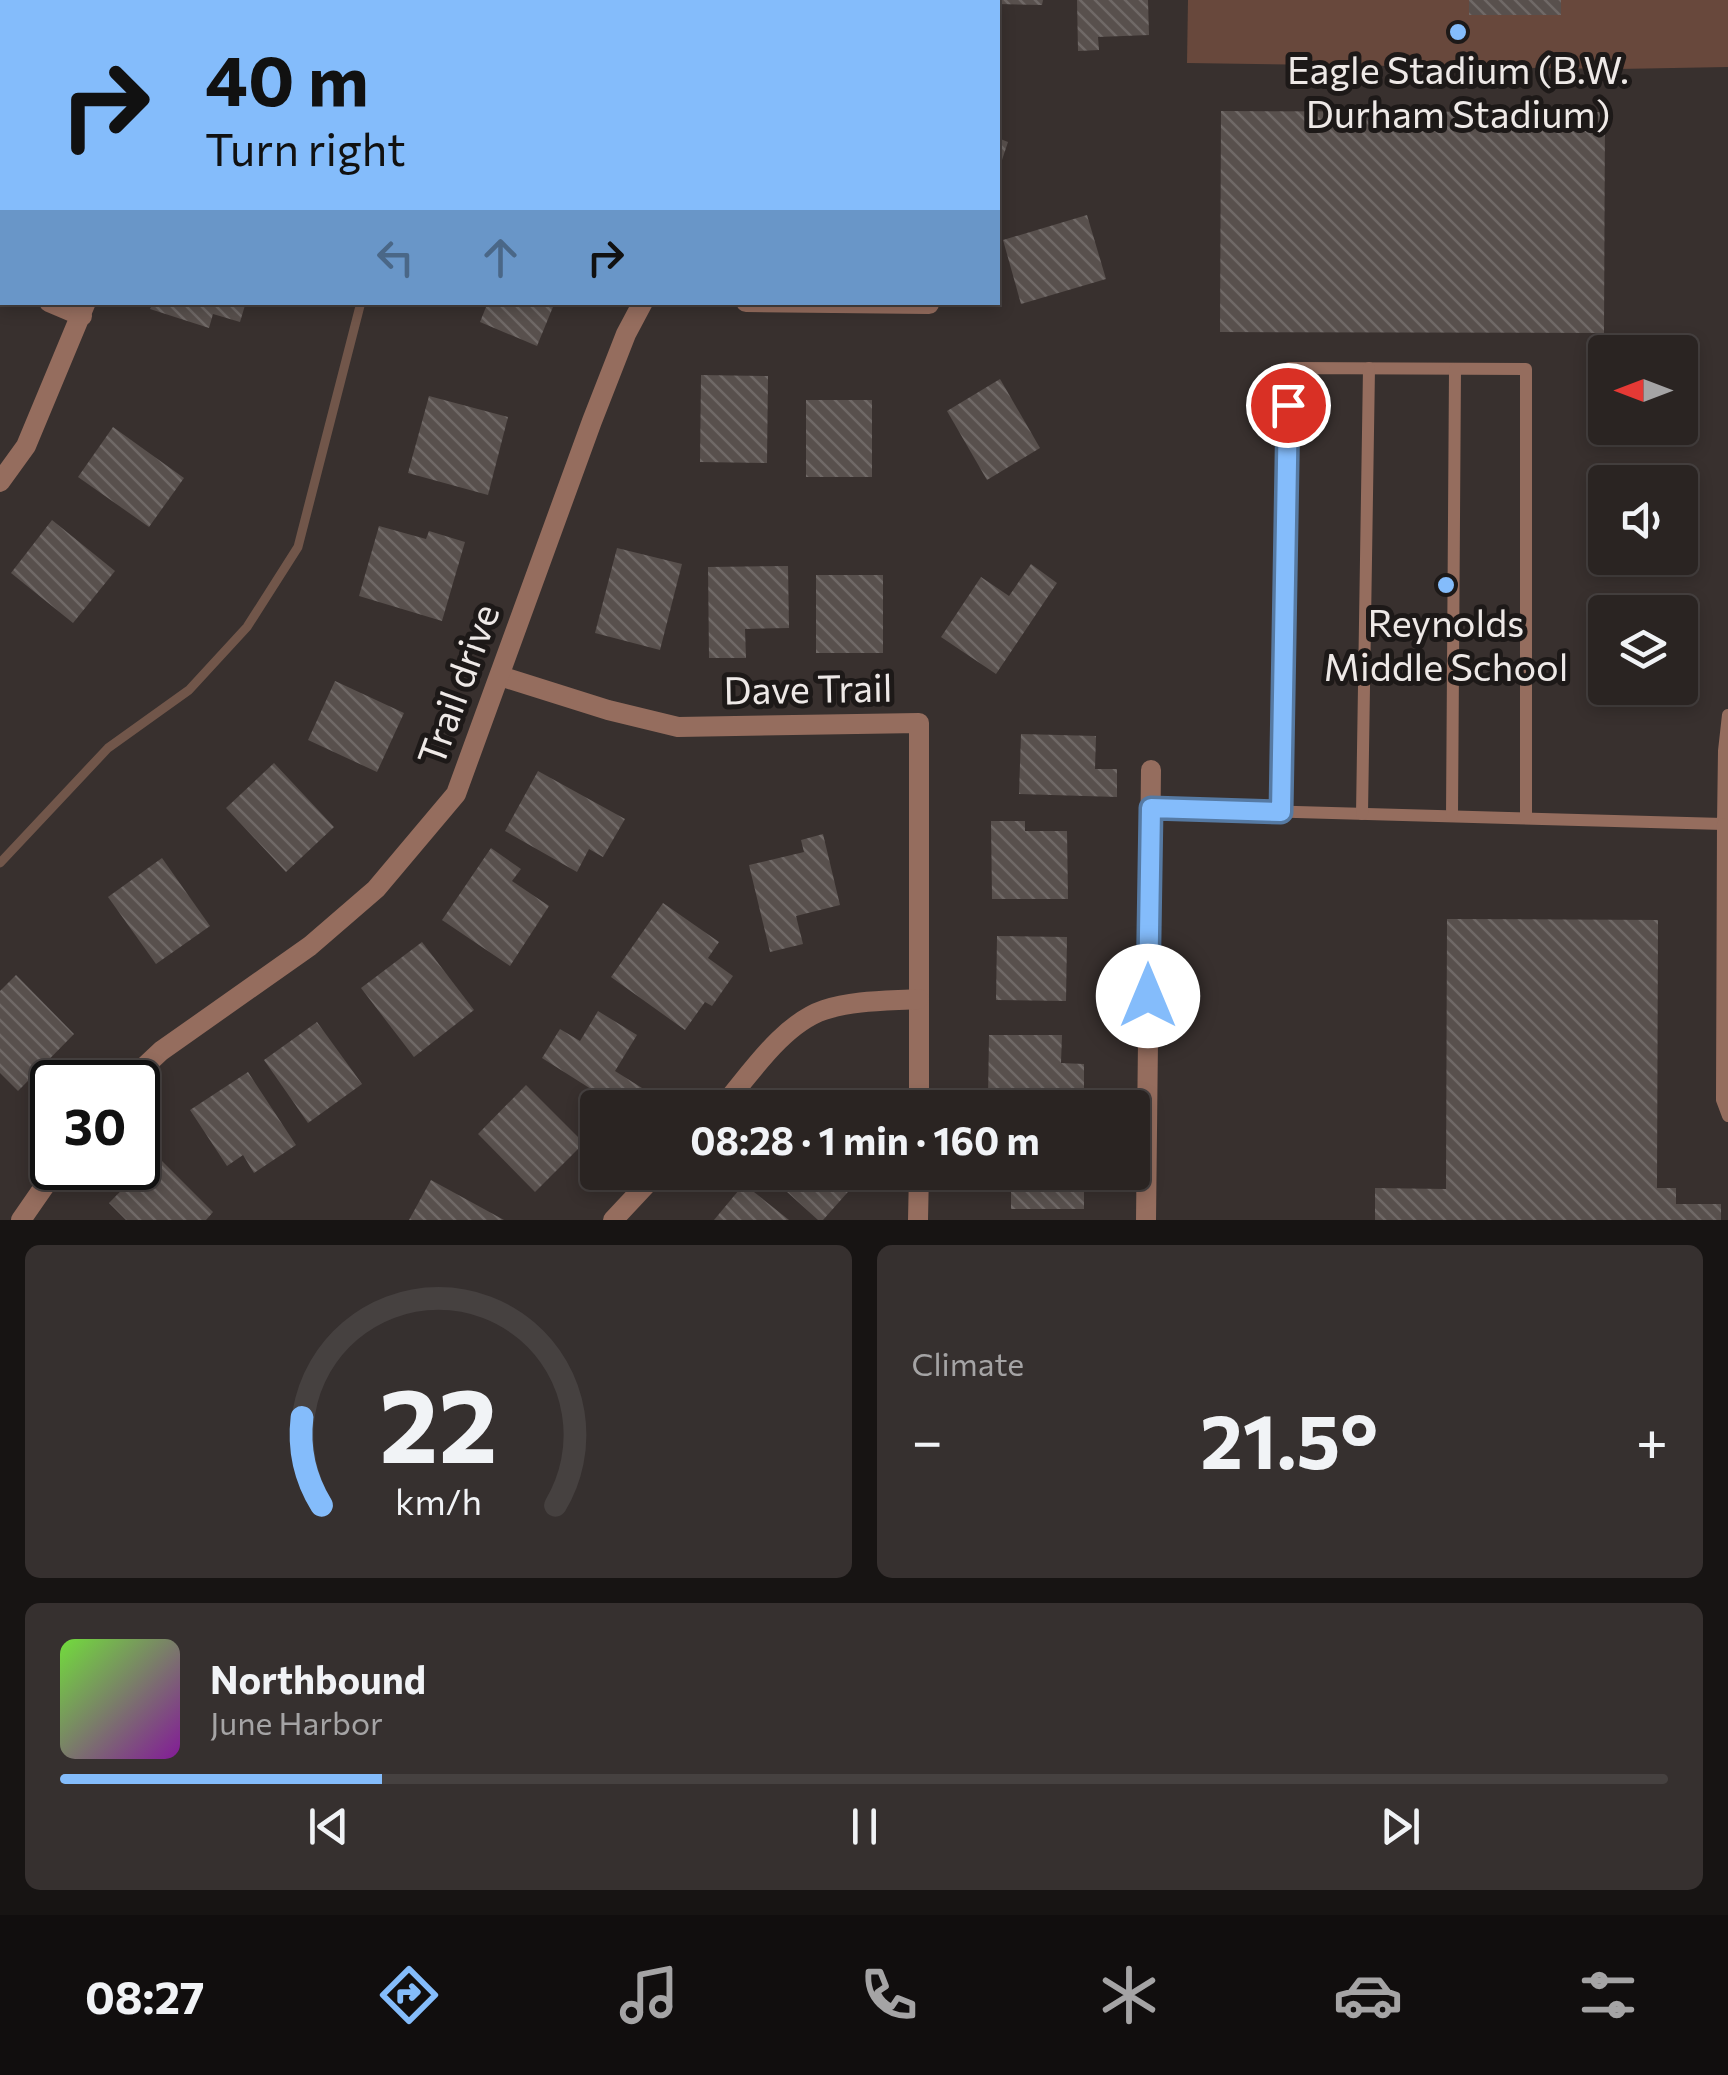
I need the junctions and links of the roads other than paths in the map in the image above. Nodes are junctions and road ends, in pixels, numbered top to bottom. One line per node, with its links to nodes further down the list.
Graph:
1 (640, 305): 6 (street, Trail drive)
2 (84, 309): 5 (street)
3 (1369, 368): 4 (lane); 10 (lane); 11 (lane)
4 (1455, 369): 12 (lane); 13 (lane)
5 (0, 482)
6 (500, 676): 15 (street, Dave Trail); 16 (street, Trail drive)
7 (1728, 715): 14 (lane)
8 (1151, 770): 9 (street)
9 (1151, 808): 10 (lane); 26 (street)
10 (1281, 812): 11 (lane)
11 (1362, 814): 12 (lane)
12 (1452, 816): 13 (lane)
13 (1526, 818): 14 (lane)
14 (1723, 824): 19 (lane)
15 (919, 1000): 17 (street); 18 (street, Dave Trail)
16 (151, 1060)
17 (736, 1090)
18 (919, 1090)
19 (1728, 1116)
20 (42, 1190): 23 (street)
21 (641, 1190): 24 (street)
22 (918, 1190): 25 (street)
23 (21, 1220)
24 (613, 1220)
25 (918, 1220)
26 (1146, 1220)

